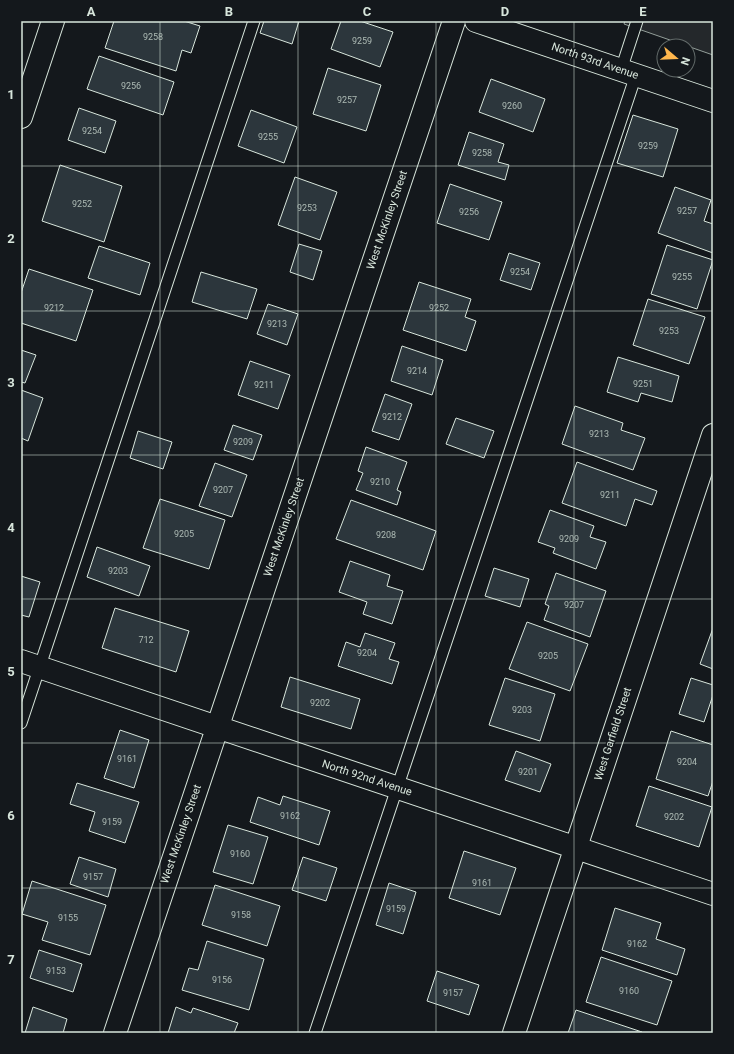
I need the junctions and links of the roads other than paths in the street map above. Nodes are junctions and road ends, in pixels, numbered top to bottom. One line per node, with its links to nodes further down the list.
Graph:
1 (53, 21): 8 (street)
2 (254, 21): 10 (lane)
3 (454, 21): 12 (street, West McKinley Street)
4 (476, 21): 6 (street, North 93rd Avenue)
5 (637, 21): 6 (lane)
6 (629, 73): 7 (street, North 93rd Avenue); 13 (lane)
7 (713, 101)
8 (21, 117)
9 (713, 435): 14 (street, West Garfield Street)
10 (30, 664): 11 (lane); 12 (street, North 92nd Avenue)
11 (21, 723)
12 (217, 728): 13 (street, North 92nd Avenue); 16 (street, West McKinley Street)
13 (398, 788): 14 (street, North 92nd Avenue); 17 (lane)
14 (576, 847): 15 (street, North 92nd Avenue); 18 (street, West Garfield Street)
15 (713, 894)
16 (115, 1033)
17 (315, 1033)
18 (514, 1033)

